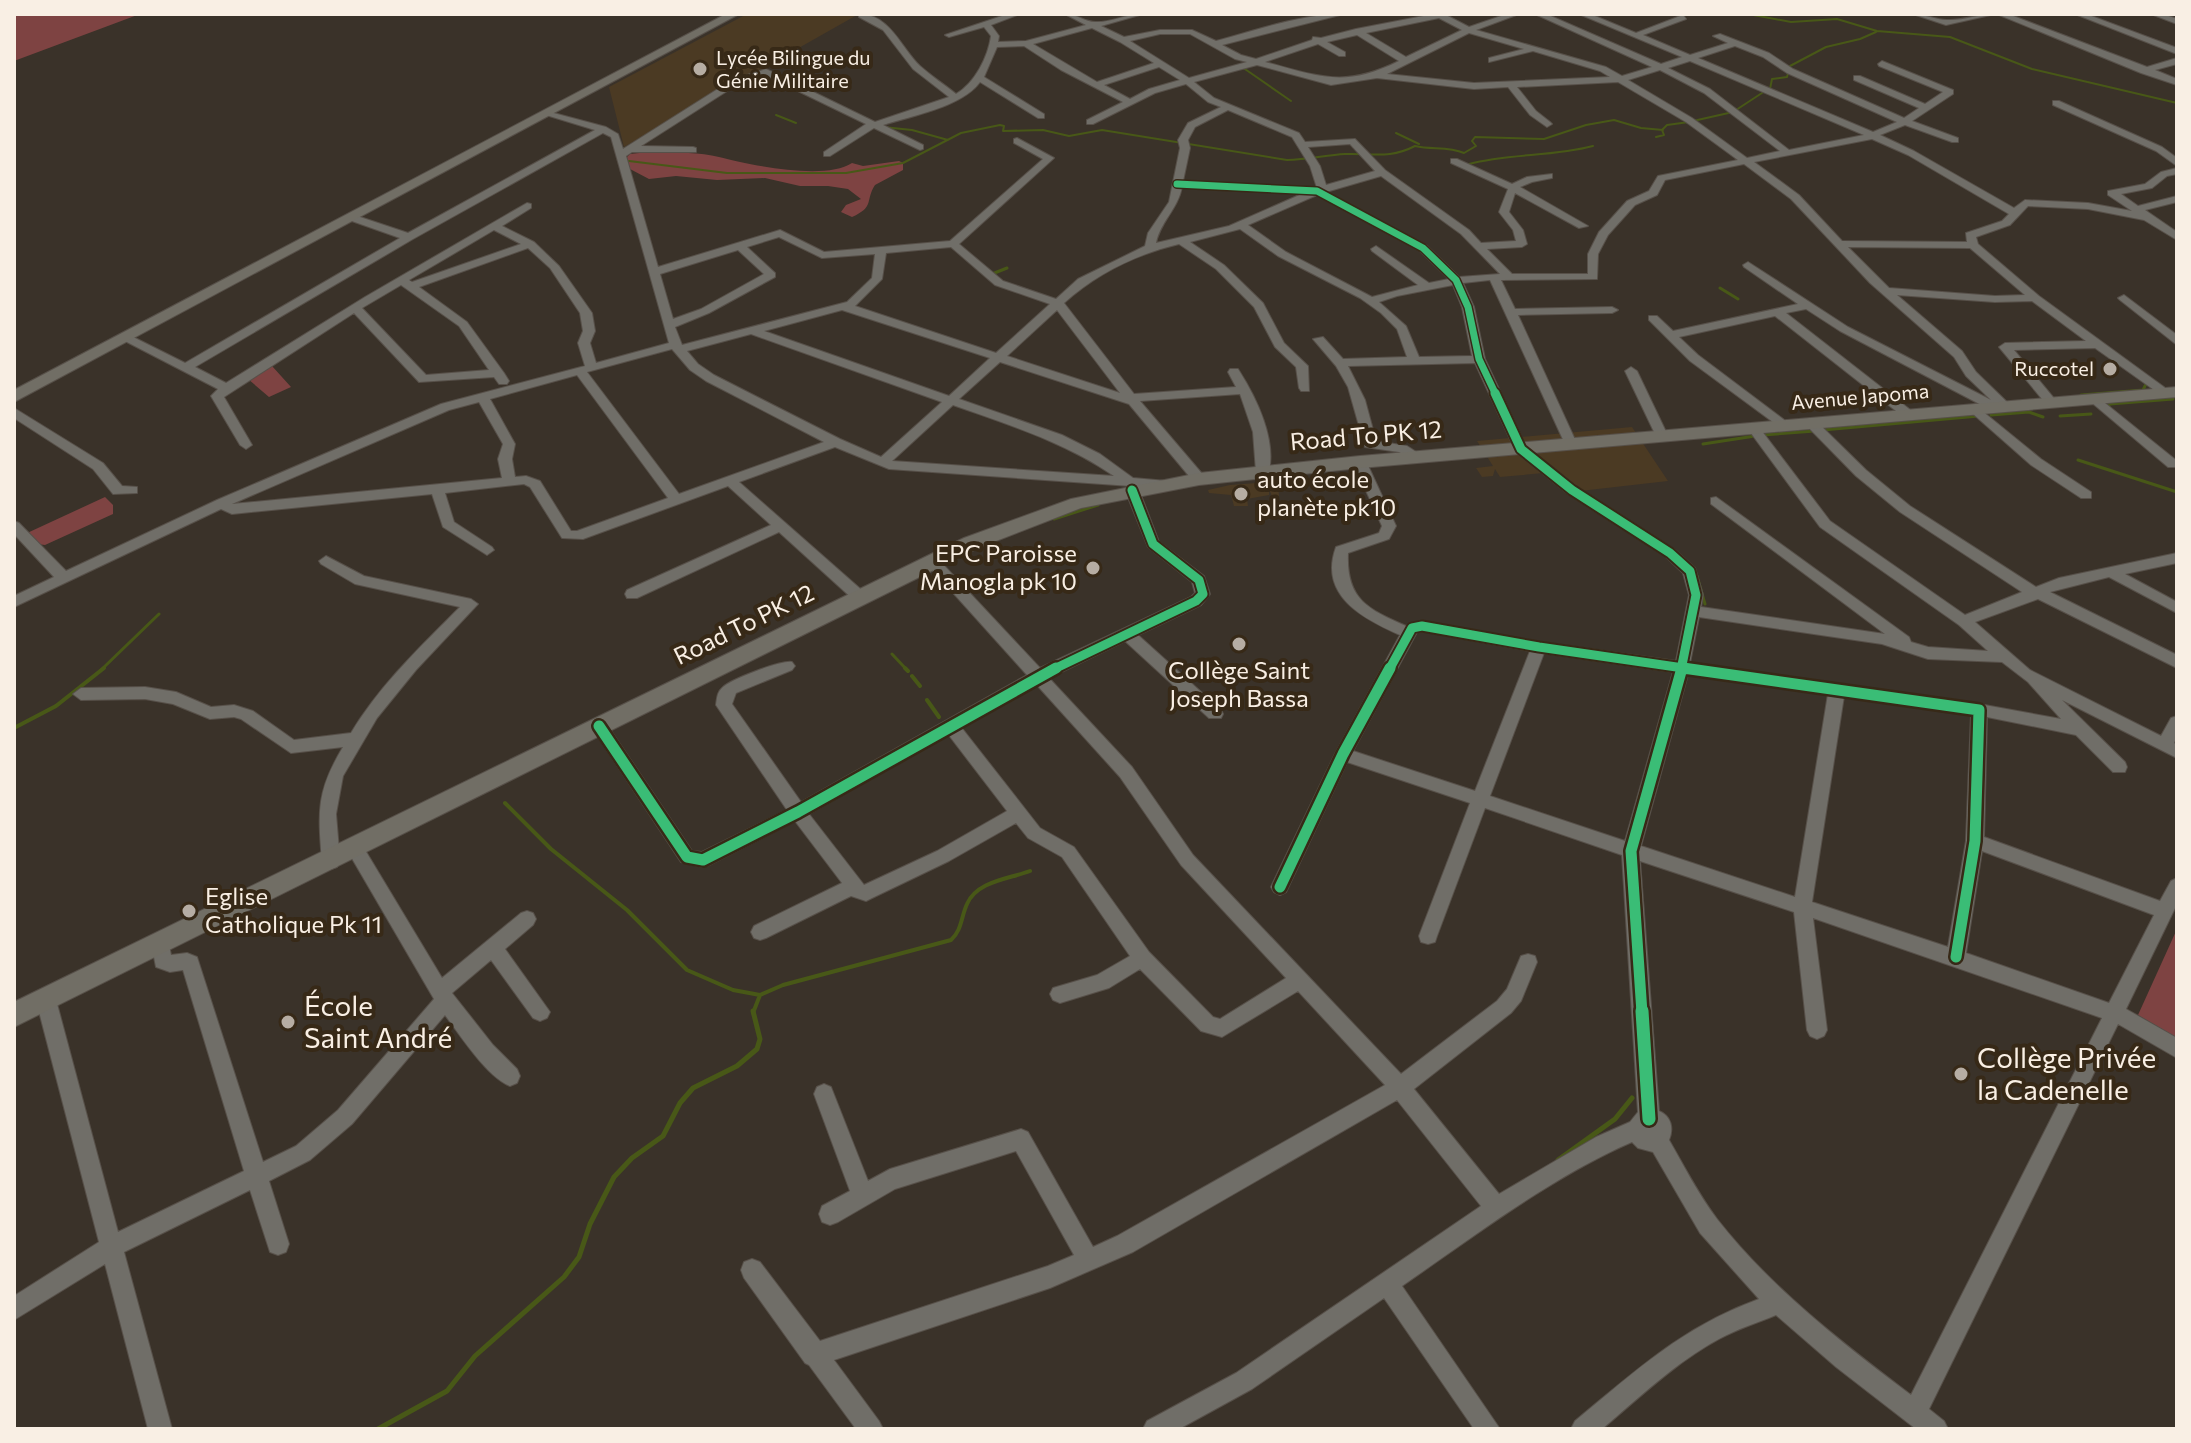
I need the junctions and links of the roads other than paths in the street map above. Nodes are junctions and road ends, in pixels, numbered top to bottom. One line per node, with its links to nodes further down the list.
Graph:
1 (734, 14): 60 (main road)
2 (1016, 14): 21 (street)
3 (1069, 14): 22 (street)
4 (1139, 14): 22 (street)
5 (1340, 14): 16 (street)
6 (1485, 14): 19 (street)
7 (1515, 14): 19 (street)
8 (1539, 14): 45 (street)
9 (1583, 14): 27 (street)
10 (1917, 14): 11 (street)
11 (1991, 14)
12 (2001, 14): 46 (street)
13 (2079, 14): 36 (street)
14 (2155, 14): 20 (street)
15 (862, 15): 55 (street)
16 (1326, 15): 23 (street); 25 (street)
17 (1439, 15): 24 (street); 25 (street)
18 (1683, 17): 27 (street)
19 (1496, 20): 24 (street)
20 (2177, 22)
21 (986, 24): 26 (street); 34 (street)
22 (1096, 25): 29 (street); 31 (street)
23 (1288, 25): 30 (street); 33 (street)
24 (1468, 30): 35 (street); 40 (street)
25 (1359, 33): 30 (street); 40 (street)
26 (949, 35)
27 (1634, 36): 38 (street)
28 (1717, 36): 32 (street)
29 (1123, 40): 33 (street); 43 (street)
30 (1320, 40): 37 (street); 42 (street)
31 (1026, 43): 34 (street); 54 (street)
32 (1736, 43): 38 (street); 63 (street)
33 (1216, 44): 42 (street)
34 (994, 45): 48 (street)
35 (1532, 49): 39 (street); 50 (street)
36 (2177, 51)
37 (1342, 54)
38 (1690, 59): 45 (street); 67 (street)
39 (1492, 60)
40 (1406, 61): 47 (street)
41 (2177, 61): 46 (street)
42 (1257, 62): 47 (street); 51 (street)
43 (1160, 64): 51 (street); 54 (street)
44 (1882, 64): 59 (street)
45 (1662, 68): 50 (street); 75 (street)
46 (2144, 71): 52 (street)
47 (1377, 75): 53 (street)
48 (979, 78): 55 (street); 61 (street)
49 (1857, 78): 59 (street)
50 (1623, 79): 53 (street); 77 (street)
51 (1187, 81): 56 (street); 58 (street)
52 (2177, 82)
53 (1510, 84): 64 (street)
54 (1096, 85): 56 (street)
55 (956, 98): 65 (street)
56 (1128, 101): 62 (street)
57 (2056, 103): 78 (street)
58 (1228, 107): 70 (street); 82 (street)
59 (1927, 108): 63 (street)
60 (549, 113): 66 (street); 89 (main road)
61 (1041, 116)
62 (1090, 122)
63 (1904, 122): 67 (street); 68 (street)
64 (1547, 124)
65 (874, 125): 71 (street); 73 (street); 74 (street)
66 (603, 129): 73 (street); 93 (street)
67 (1871, 136): 75 (street); 87 (street)
68 (1955, 140)
69 (1017, 141): 97 (street)
70 (1303, 145): 80 (street); 84 (street)
71 (920, 147)
72 (693, 150): 73 (street)
73 (626, 151): 106 (street)
74 (827, 154)
75 (1789, 154): 77 (street)
76 (1454, 161): 83 (street)
77 (1749, 163): 98 (street); 107 (street)
78 (2177, 163)
79 (2177, 171): 88 (street)
80 (1382, 172): 84 (street); 101 (street)
81 (1549, 176): 83 (street)
82 (1177, 184): 84 (street); 102 (street)
83 (1512, 188): 92 (street); 101 (street)
84 (1319, 191): 90 (street); 108 (street)
85 (2177, 199): 88 (street)
86 (527, 206): 91 (street)
87 (2015, 213): 88 (street); 99 (street)
88 (2142, 213): 94 (street)
89 (353, 218): 93 (street); 126 (main road)
90 (1241, 225): 95 (street); 114 (street)
91 (494, 226): 96 (street); 109 (street)
92 (1583, 226)
93 (409, 237): 135 (street)
94 (2177, 237)
95 (1180, 240): 102 (street); 141 (street)
96 (530, 244): 109 (street); 136 (street)
97 (953, 244): 104 (street); 115 (street)
98 (1838, 244): 99 (street); 111 (street)
99 (1973, 245): 112 (street)
100 (740, 246): 104 (street); 106 (street); 123 (street)
101 (1479, 246): 107 (street)
102 (1150, 248): 115 (street)
103 (1376, 249): 110 (street)
104 (881, 250): 117 (street)
105 (1748, 265): 116 (street)
106 (655, 272): 123 (street)
107 (1500, 275): 108 (street); 121 (street)
108 (1456, 280): 110 (street); 132 (street)
109 (406, 283): 118 (street); 139 (street)
110 (1427, 287): 114 (street)
111 (1885, 291): 112 (street); 151 (street)
112 (2035, 298): 129 (street)
113 (2124, 298): 128 (street)
114 (1371, 301): 133 (street)
115 (1059, 304): 131 (street); 148 (street)
116 (1807, 305): 120 (street); 151 (street)
117 (845, 307): 124 (street); 131 (street)
118 (355, 308): 139 (street); 140 (street)
119 (1612, 310): 121 (street)
120 (1776, 311): 125 (street); 154 (street)
121 (1510, 312): 160 (street)
122 (1653, 318): 125 (street)
123 (669, 325): 130 (street)
124 (754, 331): 130 (street); 149 (street)
125 (1671, 335): 156 (street)
126 (129, 339): 135 (street); 145 (main road)
127 (1319, 339): 134 (street)
128 (2177, 341)
129 (2097, 344): 144 (street); 150 (street)
130 (676, 348): 136 (street); 159 (street)
131 (995, 357): 148 (street); 149 (street)
132 (1479, 359): 133 (street); 163 (street)
133 (1415, 362): 134 (street)
134 (1340, 363): 164 (street)
135 (185, 368): 140 (street)
136 (587, 371): 143 (street); 176 (street)
137 (1631, 371): 158 (street)
138 (1234, 372): 142 (street)
139 (498, 373): 143 (street)
140 (226, 388): 161 (street)
141 (1305, 388)
142 (1245, 390): 148 (street); 168 (street)
143 (510, 391): 146 (street)
144 (2172, 394): 147 (main road, Avenue Japoma)
145 (14, 397)
146 (483, 398): 171 (street); 178 (street)
147 (2095, 399): 150 (main road, Avenue Japoma); 167 (street)
148 (1132, 400): 169 (street)
149 (947, 401): 166 (street); 172 (street)
150 (2051, 402): 151 (main road, Avenue Japoma)
151 (2001, 407): 152 (main road, Avenue Japoma)
152 (1976, 410): 154 (main road, Avenue Japoma); 175 (street)
153 (14, 412): 174 (street)
154 (1909, 415): 155 (main road, Avenue Japoma)
155 (1810, 422): 156 (main road, Avenue Japoma); 188 (street)
156 (1785, 425): 157 (main road, Avenue Japoma)
157 (1754, 429): 158 (main road, Avenue Japoma); 193 (street)
158 (1662, 436): 160 (main road, Avenue Japoma)
159 (835, 442): 166 (street); 170 (street)
160 (1571, 444): 162 (main road, Avenue Japoma)
161 (246, 445)
162 (1547, 446): 163 (main road, Road To PK 12)
163 (1521, 449): 164 (main road, Road To PK 12); 192 (street)
164 (1417, 457): 165 (main road, Road To PK 12)
165 (1360, 462): 168 (main road, Road To PK 12); 194 (street)
166 (882, 463): 172 (street)
167 (2173, 464)
168 (1263, 472): 169 (main road, Road To PK 12)
169 (1199, 479): 172 (main road, Road To PK 12)
170 (730, 481): 176 (street); 180 (street)
171 (509, 482): 173 (street); 176 (street)
172 (1131, 486): 184 (main road, Road To PK 12); 195 (street)
173 (437, 489): 178 (street); 181 (street)
174 (132, 490)
175 (2086, 495)
176 (676, 500)
177 (1716, 501): 197 (street)
178 (222, 503): 186 (street)
179 (14, 526): 186 (street)
180 (780, 526): 187 (street); 189 (street)
181 (487, 550)
182 (2176, 560): 185 (street)
183 (326, 561): 212 (street)
184 (933, 562): 189 (main road, Road To PK 12); 203 (street)
185 (2110, 572): 188 (street); 191 (street)
186 (64, 578): 190 (street)
187 (632, 594)
188 (2038, 594): 193 (street); 199 (street)
189 (860, 597): 209 (main road, Road To PK 12)
190 (14, 602)
191 (2177, 608)
192 (1692, 611): 197 (street); 201 (street)
193 (1964, 621): 198 (street)
194 (1409, 633): 196 (street); 214 (street)
195 (1128, 635): 203 (street); 207 (street)
196 (1539, 647): 201 (street); 216 (street)
197 (1917, 651): 198 (street)
198 (2004, 657): 202 (street)
199 (2177, 662)
200 (787, 666): 217 (street)
201 (1682, 667): 204 (street); 221 (street)
202 (2025, 674): 211 (street); 213 (street)
203 (1038, 676): 210 (street); 236 (street)
204 (1837, 689): 206 (street); 226 (street)
205 (81, 694): 212 (street)
206 (1979, 710): 211 (street); 219 (street)
207 (1215, 714)
208 (2177, 722): 213 (street)
209 (599, 726): 217 (street); 220 (main road, Road To PK 12)
210 (951, 726): 217 (street); 218 (street)
211 (2080, 729): 215 (street)
212 (354, 739): 222 (street)
213 (2170, 749)
214 (1343, 754): 216 (street); 225 (street)
215 (2119, 767)
216 (1480, 801): 221 (street); 230 (street)
217 (798, 812): 223 (street)
218 (1019, 813): 223 (street); 234 (street)
219 (1975, 841): 227 (street); 233 (street)
220 (356, 850): 222 (main road, Road To PK 12); 238 (street)
221 (1631, 851): 226 (street); 248 (street)
222 (331, 862): 231 (main road, Road To PK 12)
223 (854, 886): 229 (street)
224 (2177, 886): 227 (street)
225 (1280, 887)
226 (1802, 906): 233 (street); 243 (street)
227 (2165, 911): 241 (street)
228 (527, 919): 232 (street)
229 (760, 932)
230 (1428, 936)
231 (160, 942): 239 (main road, Road To PK 12); 249 (street)
232 (493, 947): 238 (street); 240 (street)
233 (1956, 957): 241 (street)
234 (1142, 958): 236 (street); 237 (street)
235 (1528, 962): 246 (street)
236 (1299, 980): 246 (street)
237 (1060, 994)
238 (442, 997): 245 (street); 249 (street)
239 (46, 1000): 242 (main road, Road To PK 12); 254 (street)
240 (540, 1012)
241 (2114, 1013): 244 (street); 261 (street)
242 (14, 1015)
243 (1817, 1030)
244 (2177, 1049)
245 (510, 1076)
246 (1400, 1087): 251 (street); 255 (street)
247 (824, 1094): 250 (street)
248 (1648, 1130): 251 (street); 258 (street)
249 (258, 1173): 253 (street); 254 (street)
250 (862, 1193): 252 (street); 255 (street)
251 (1496, 1208): 257 (street)
252 (830, 1214)
253 (278, 1244)
254 (113, 1246): 259 (street); 262 (street)
255 (1089, 1261): 260 (street)
256 (752, 1270): 260 (street)
257 (1388, 1285): 264 (street); 265 (street)
258 (1779, 1303): 261 (street); 266 (street)
259 (14, 1309)
260 (813, 1355): 263 (street)
261 (1915, 1413): 267 (street)
262 (160, 1429)
263 (871, 1429)
264 (1155, 1429)
265 (1488, 1429)
266 (1583, 1429)
267 (1936, 1429)

